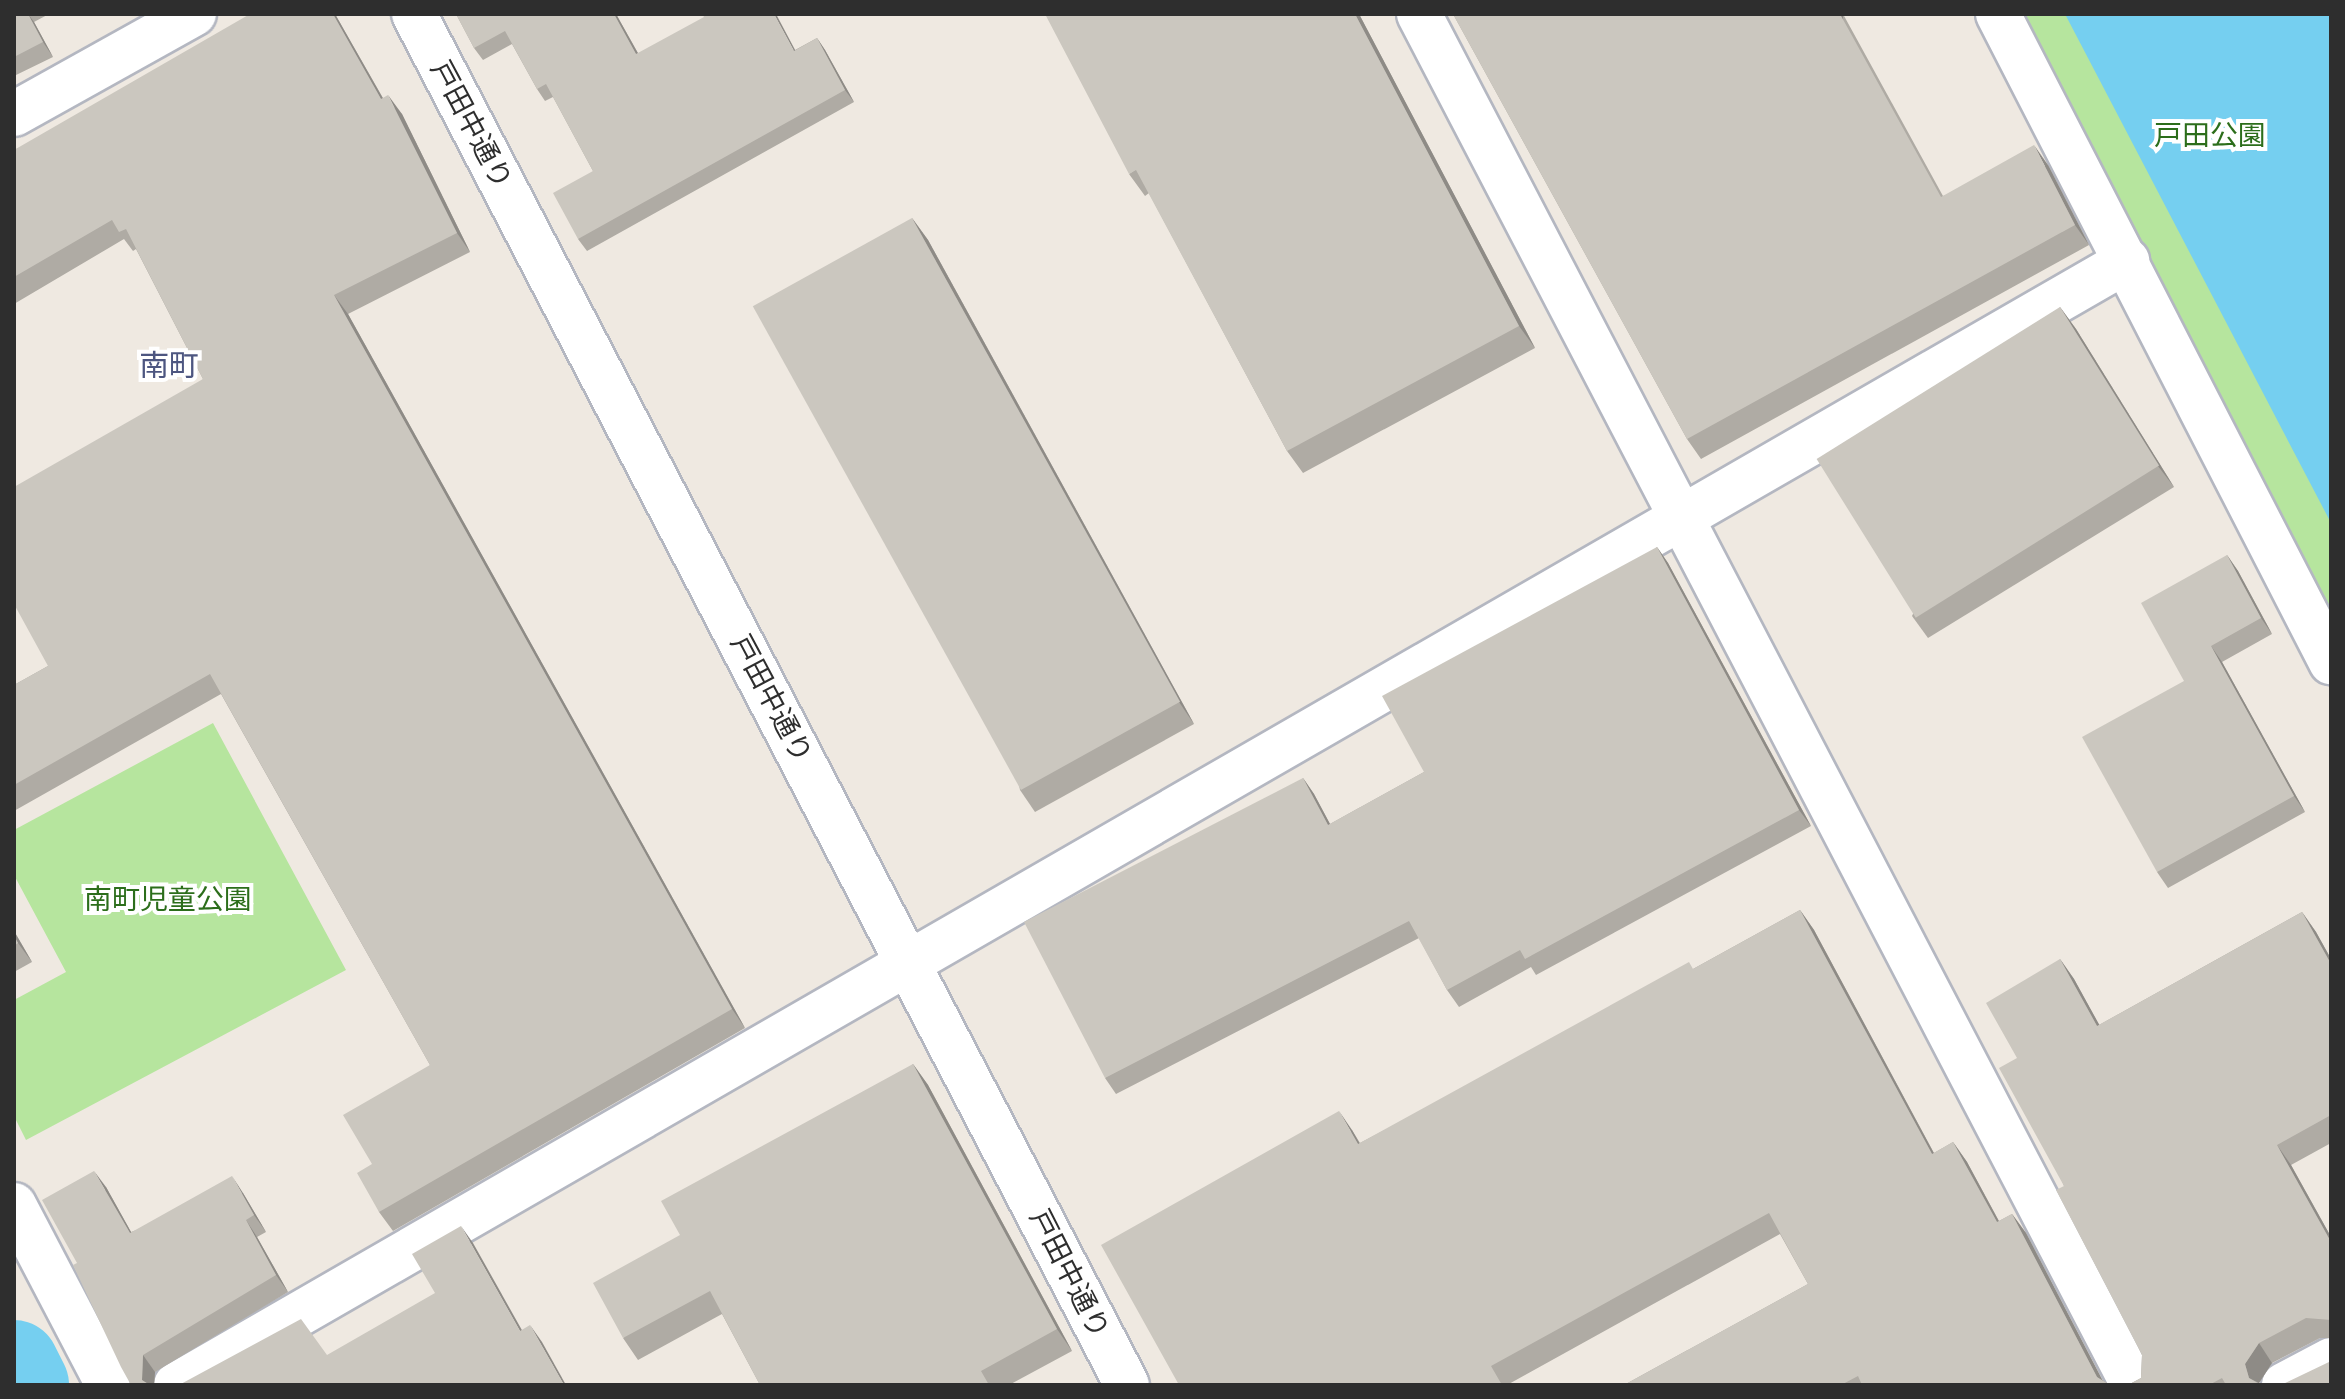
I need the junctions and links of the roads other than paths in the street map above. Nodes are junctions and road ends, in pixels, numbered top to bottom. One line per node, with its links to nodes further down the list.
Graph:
1 (194, 14): 5 (street)
2 (414, 14): 9 (street, 戸田中通り)
3 (1419, 14): 7 (street)
4 (1998, 14): 6 (street)
5 (14, 114)
6 (2127, 261): 7 (street); 8 (street)
7 (1683, 517): 9 (street); 15 (street)
8 (2331, 662)
9 (908, 964): 13 (street); 14 (street, 戸田中通り)
10 (14, 1205): 12 (street)
11 (2331, 1360): 16 (street)
12 (108, 1385)
13 (176, 1385)
14 (1127, 1385)
15 (2133, 1385)
16 (2284, 1385)

